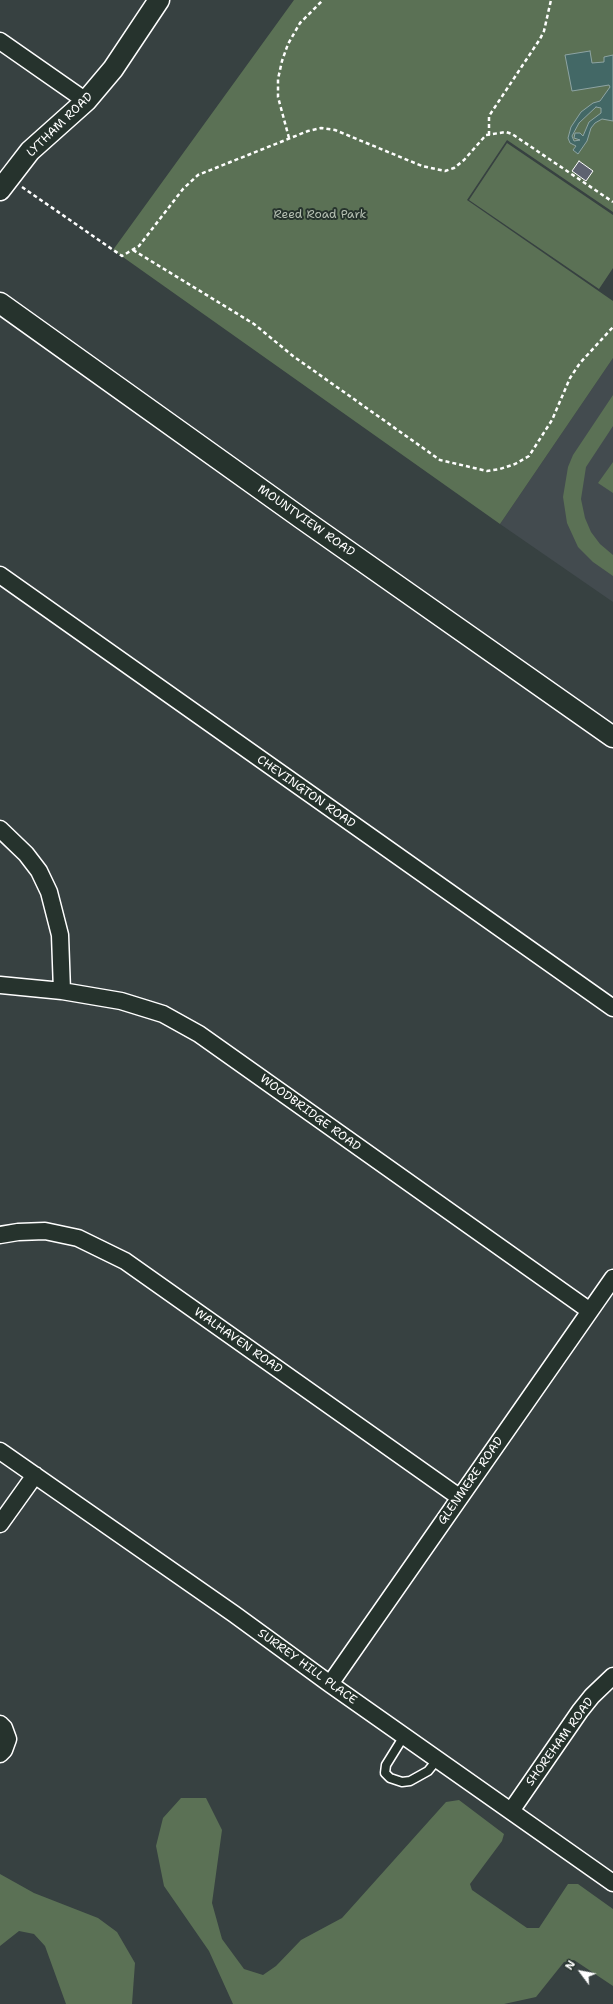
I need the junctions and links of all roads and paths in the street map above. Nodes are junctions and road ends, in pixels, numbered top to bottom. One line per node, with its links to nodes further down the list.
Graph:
1 (159, 0): 5 (street, LYTHAM ROAD)
2 (323, 0): 7 (path)
3 (550, 0): 6 (path)
4 (0, 41): 5 (street)
5 (86, 101): 9 (street, LYTHAM ROAD)
6 (489, 135): 7 (path); 10 (path)
7 (289, 138): 11 (path)
8 (19, 185): 11 (path)
9 (0, 190)
10 (613, 202)
11 (133, 250): 13 (path)
12 (0, 303): 15 (street, MOUNTVIEW ROAD)
13 (613, 327)
14 (0, 575): 19 (street, CHEVINGTON ROAD)
15 (613, 737)
16 (0, 829): 18 (street)
17 (0, 985): 18 (street, WOODBRIDGE ROAD)
18 (62, 991): 22 (street, WOODBRIDGE ROAD)
19 (613, 1008)
20 (0, 1235): 25 (street, WALHAVEN ROAD)
21 (613, 1278): 22 (street, GLENMERE ROAD)
22 (590, 1311): 25 (street, GLENMERE ROAD)
23 (0, 1451): 24 (street, SURREY HILL PLACE)
24 (35, 1475): 26 (street); 28 (street, SURREY HILL PLACE)
25 (459, 1497): 28 (street, GLENMERE ROAD)
26 (0, 1524)
27 (613, 1676): 33 (street, SHOREHAM ROAD)
28 (330, 1684): 30 (street, SURREY HILL PLACE)
29 (0, 1724): 31 (street)
30 (404, 1736): 32 (street, SURREY HILL PLACE); 32 (lane)
31 (0, 1754)
32 (437, 1760): 33 (street, SURREY HILL PLACE)
33 (511, 1811): 34 (street, SURREY HILL PLACE)
34 (613, 1883)

